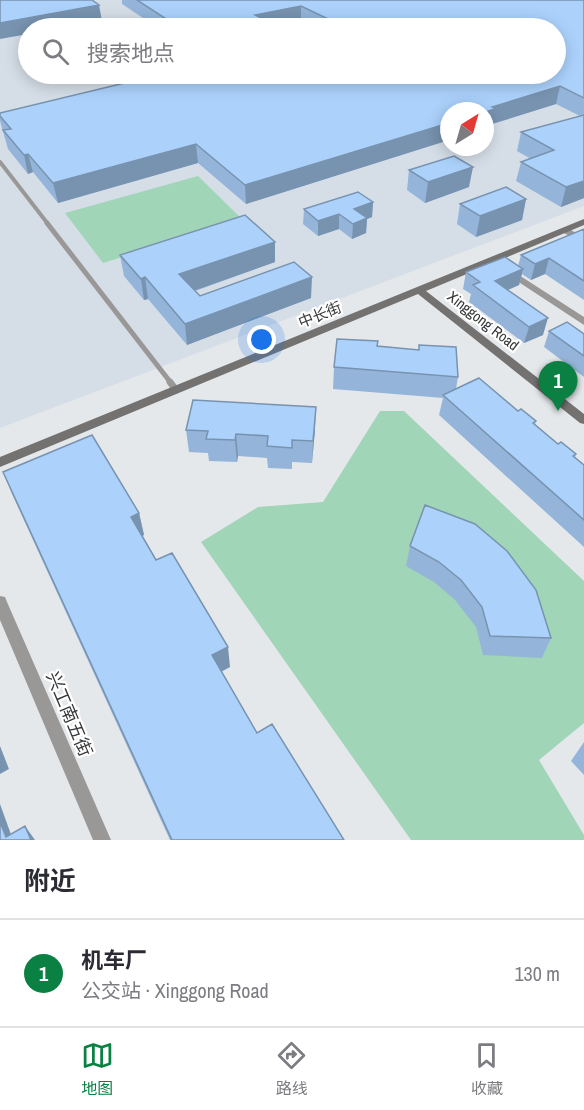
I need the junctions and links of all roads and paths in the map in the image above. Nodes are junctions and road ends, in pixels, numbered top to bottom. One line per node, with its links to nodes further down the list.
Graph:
1 (0, 162): 8 (lane)
2 (584, 222): 3 (street, 中长街)
3 (565, 230): 4 (street); 5 (street, 中长街)
4 (584, 241)
5 (491, 260): 6 (street, 中长街); 7 (street)
6 (420, 291): 8 (street, 中长街); 9 (street, Xinggong Road)
7 (584, 322)
8 (176, 390): 10 (street, 中长街)
9 (584, 420)
10 (0, 462)
11 (0, 602): 12 (street, 兴工南五街)
12 (102, 840)

